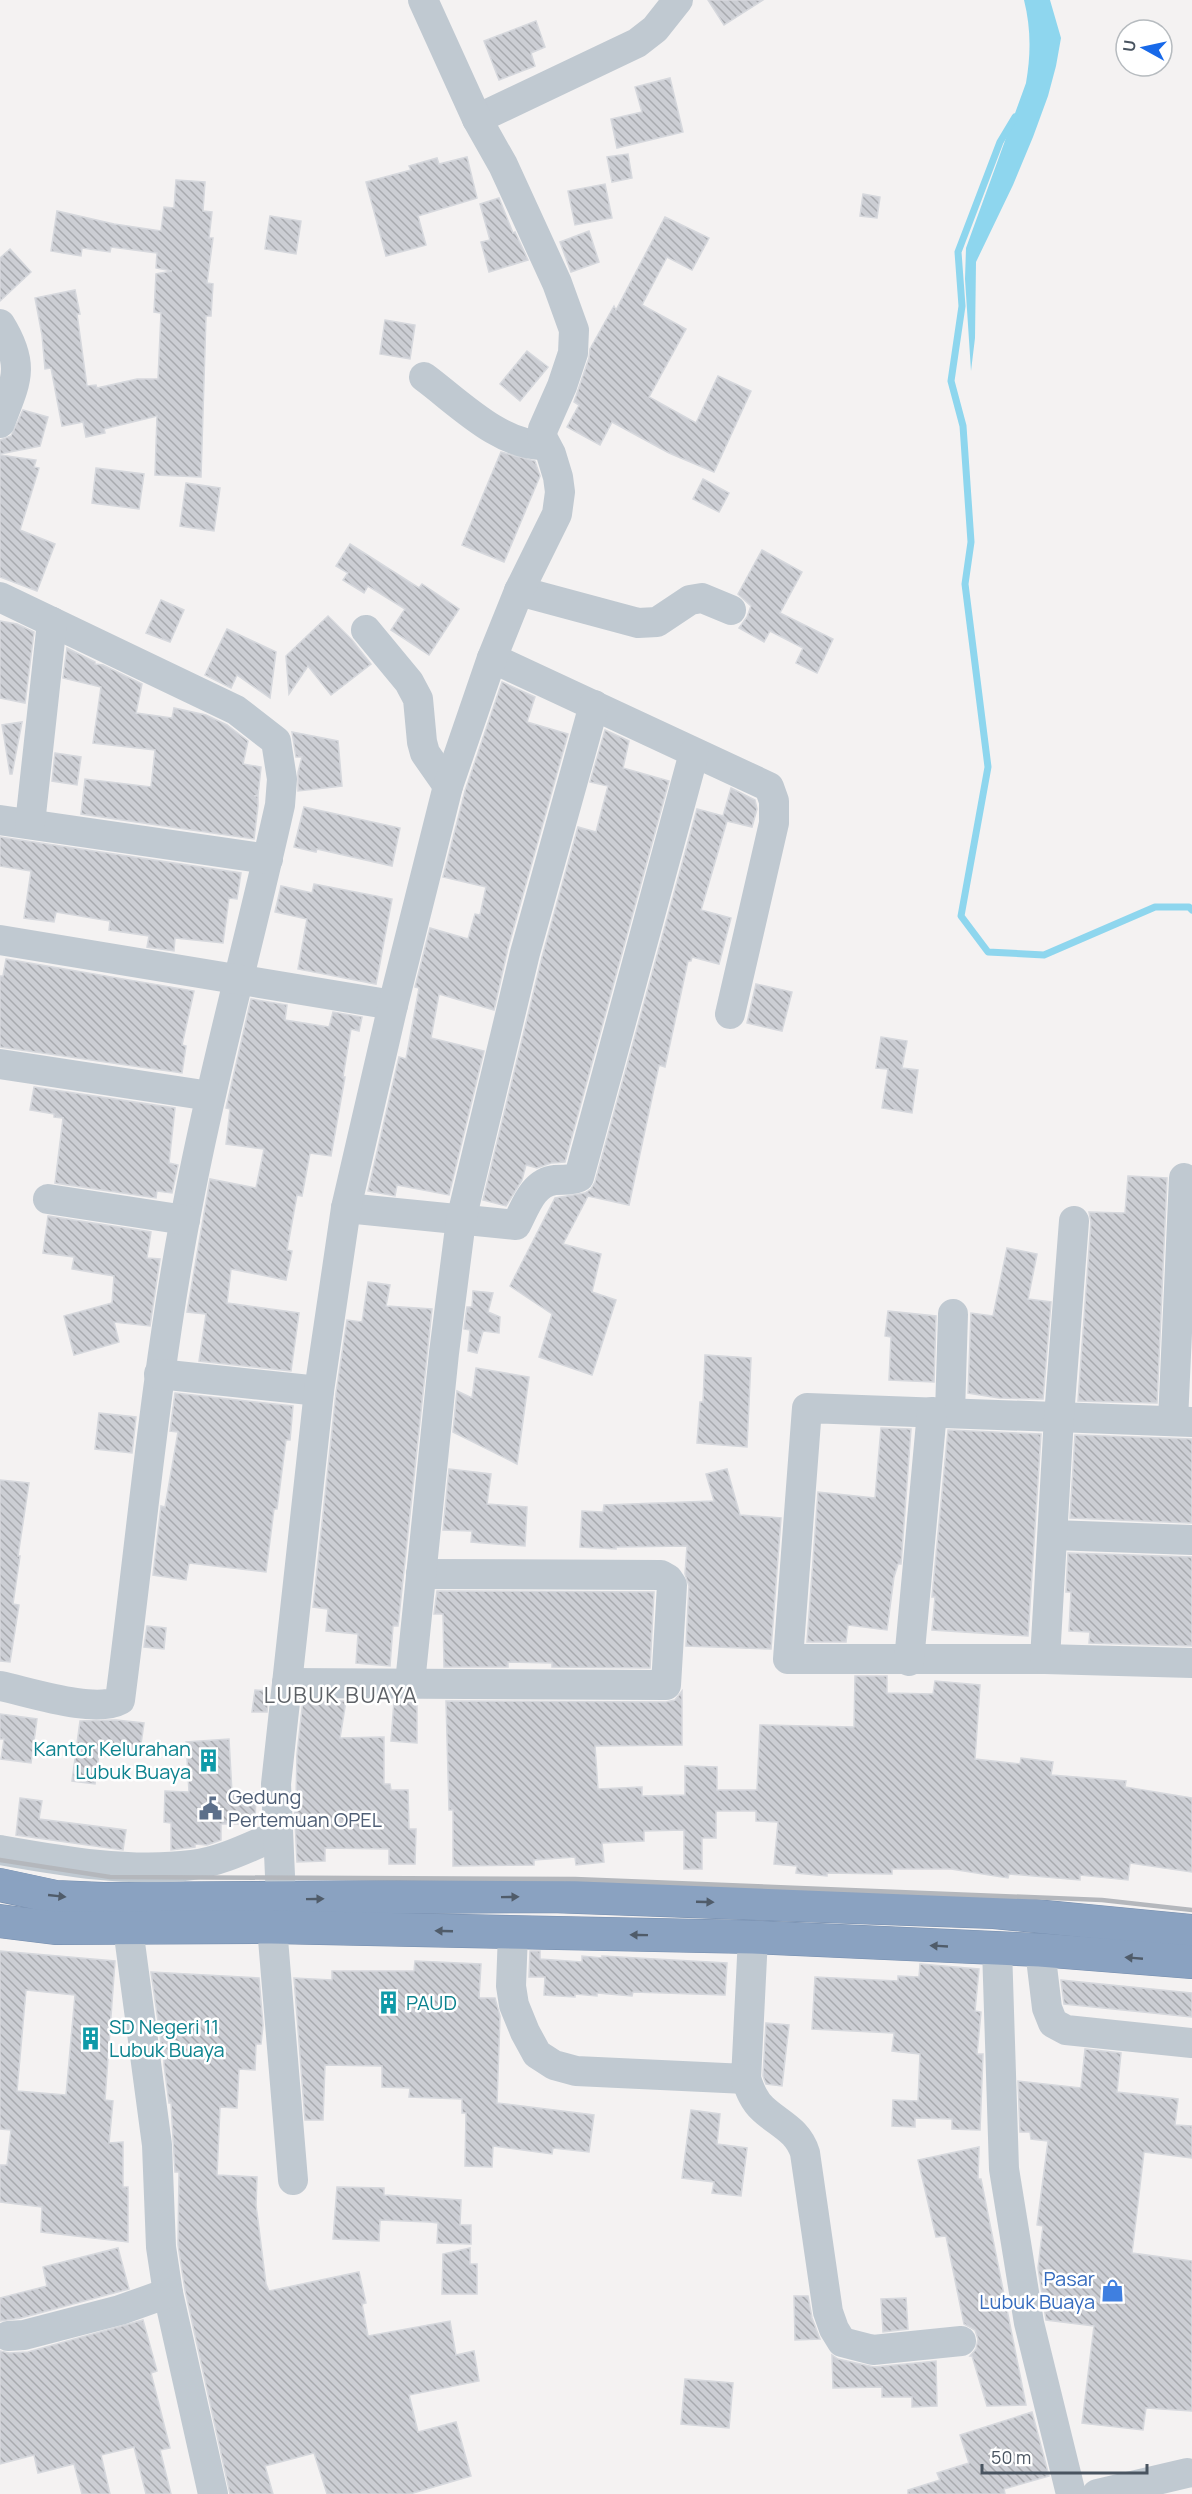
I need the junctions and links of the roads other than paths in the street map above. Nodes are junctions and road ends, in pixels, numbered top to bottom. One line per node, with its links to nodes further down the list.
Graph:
1 (423, 0): 3 (street)
2 (678, 0): 3 (street)
3 (477, 119): 7 (street)
4 (0, 324): 6 (street)
5 (424, 377): 7 (street)
6 (0, 423)
7 (544, 445): 8 (street)
8 (519, 591): 10 (street); 13 (street)
9 (0, 597): 11 (street)
10 (731, 610)
11 (52, 622): 18 (street); 19 (street)
12 (366, 630): 16 (street)
13 (492, 658): 14 (street); 16 (street)
14 (594, 705): 15 (street); 30 (street)
15 (694, 753): 23 (street); 30 (street)
16 (448, 786): 22 (street)
17 (0, 820): 18 (street)
18 (30, 825): 19 (street)
19 (268, 859): 21 (street)
20 (0, 940): 21 (street)
21 (240, 980): 22 (street); 25 (street)
22 (393, 1005): 28 (street)
23 (730, 1014)
24 (0, 1064): 25 (street)
25 (210, 1096): 29 (street)
26 (1184, 1178): 37 (street)
27 (48, 1198): 29 (street)
28 (346, 1208): 30 (street); 34 (street)
29 (185, 1220): 33 (street)
30 (461, 1220): 40 (street)
31 (1074, 1221): 36 (street)
32 (953, 1314): 35 (street)
33 (159, 1374): 34 (street); 46 (street)
34 (319, 1391): 44 (street)
35 (941, 1413): 36 (street); 42 (street); 42 (street)
36 (1059, 1417): 37 (street); 38 (street)
37 (1183, 1422)
38 (1053, 1535): 39 (street); 41 (street)
39 (1192, 1540)
40 (421, 1574): 45 (street); 45 (street)
41 (1045, 1659): 42 (street); 43 (street)
42 (909, 1660)
43 (1192, 1663)
44 (287, 1683): 45 (street); 47 (street)
45 (410, 1683)
46 (0, 1686)
47 (278, 1835): 48 (street); 50 (street)
48 (0, 1850)
49 (0, 1886): 50 (highway, one-way to 50)
50 (277, 1913): 52 (highway); 53 (highway, one-way to 53); 54 (highway, one-way to 50); 61 (street)
51 (0, 1921): 52 (highway)
52 (128, 1928): 62 (street)
53 (1192, 1931)
54 (513, 1933): 55 (highway, one-way to 54); 60 (street)
55 (753, 1937): 56 (highway, one-way to 55); 60 (street)
56 (997, 1948): 57 (highway); 66 (street)
57 (1040, 1950): 58 (highway, one-way to 57); 59 (street)
58 (1192, 1962)
59 (1192, 2043)
60 (746, 2079): 64 (street)
61 (293, 2180)
62 (168, 2293): 63 (street); 67 (street)
63 (8, 2336)
64 (961, 2341)
65 (1187, 2474): 68 (street)
66 (1061, 2491)
67 (213, 2494)
68 (1096, 2494)

